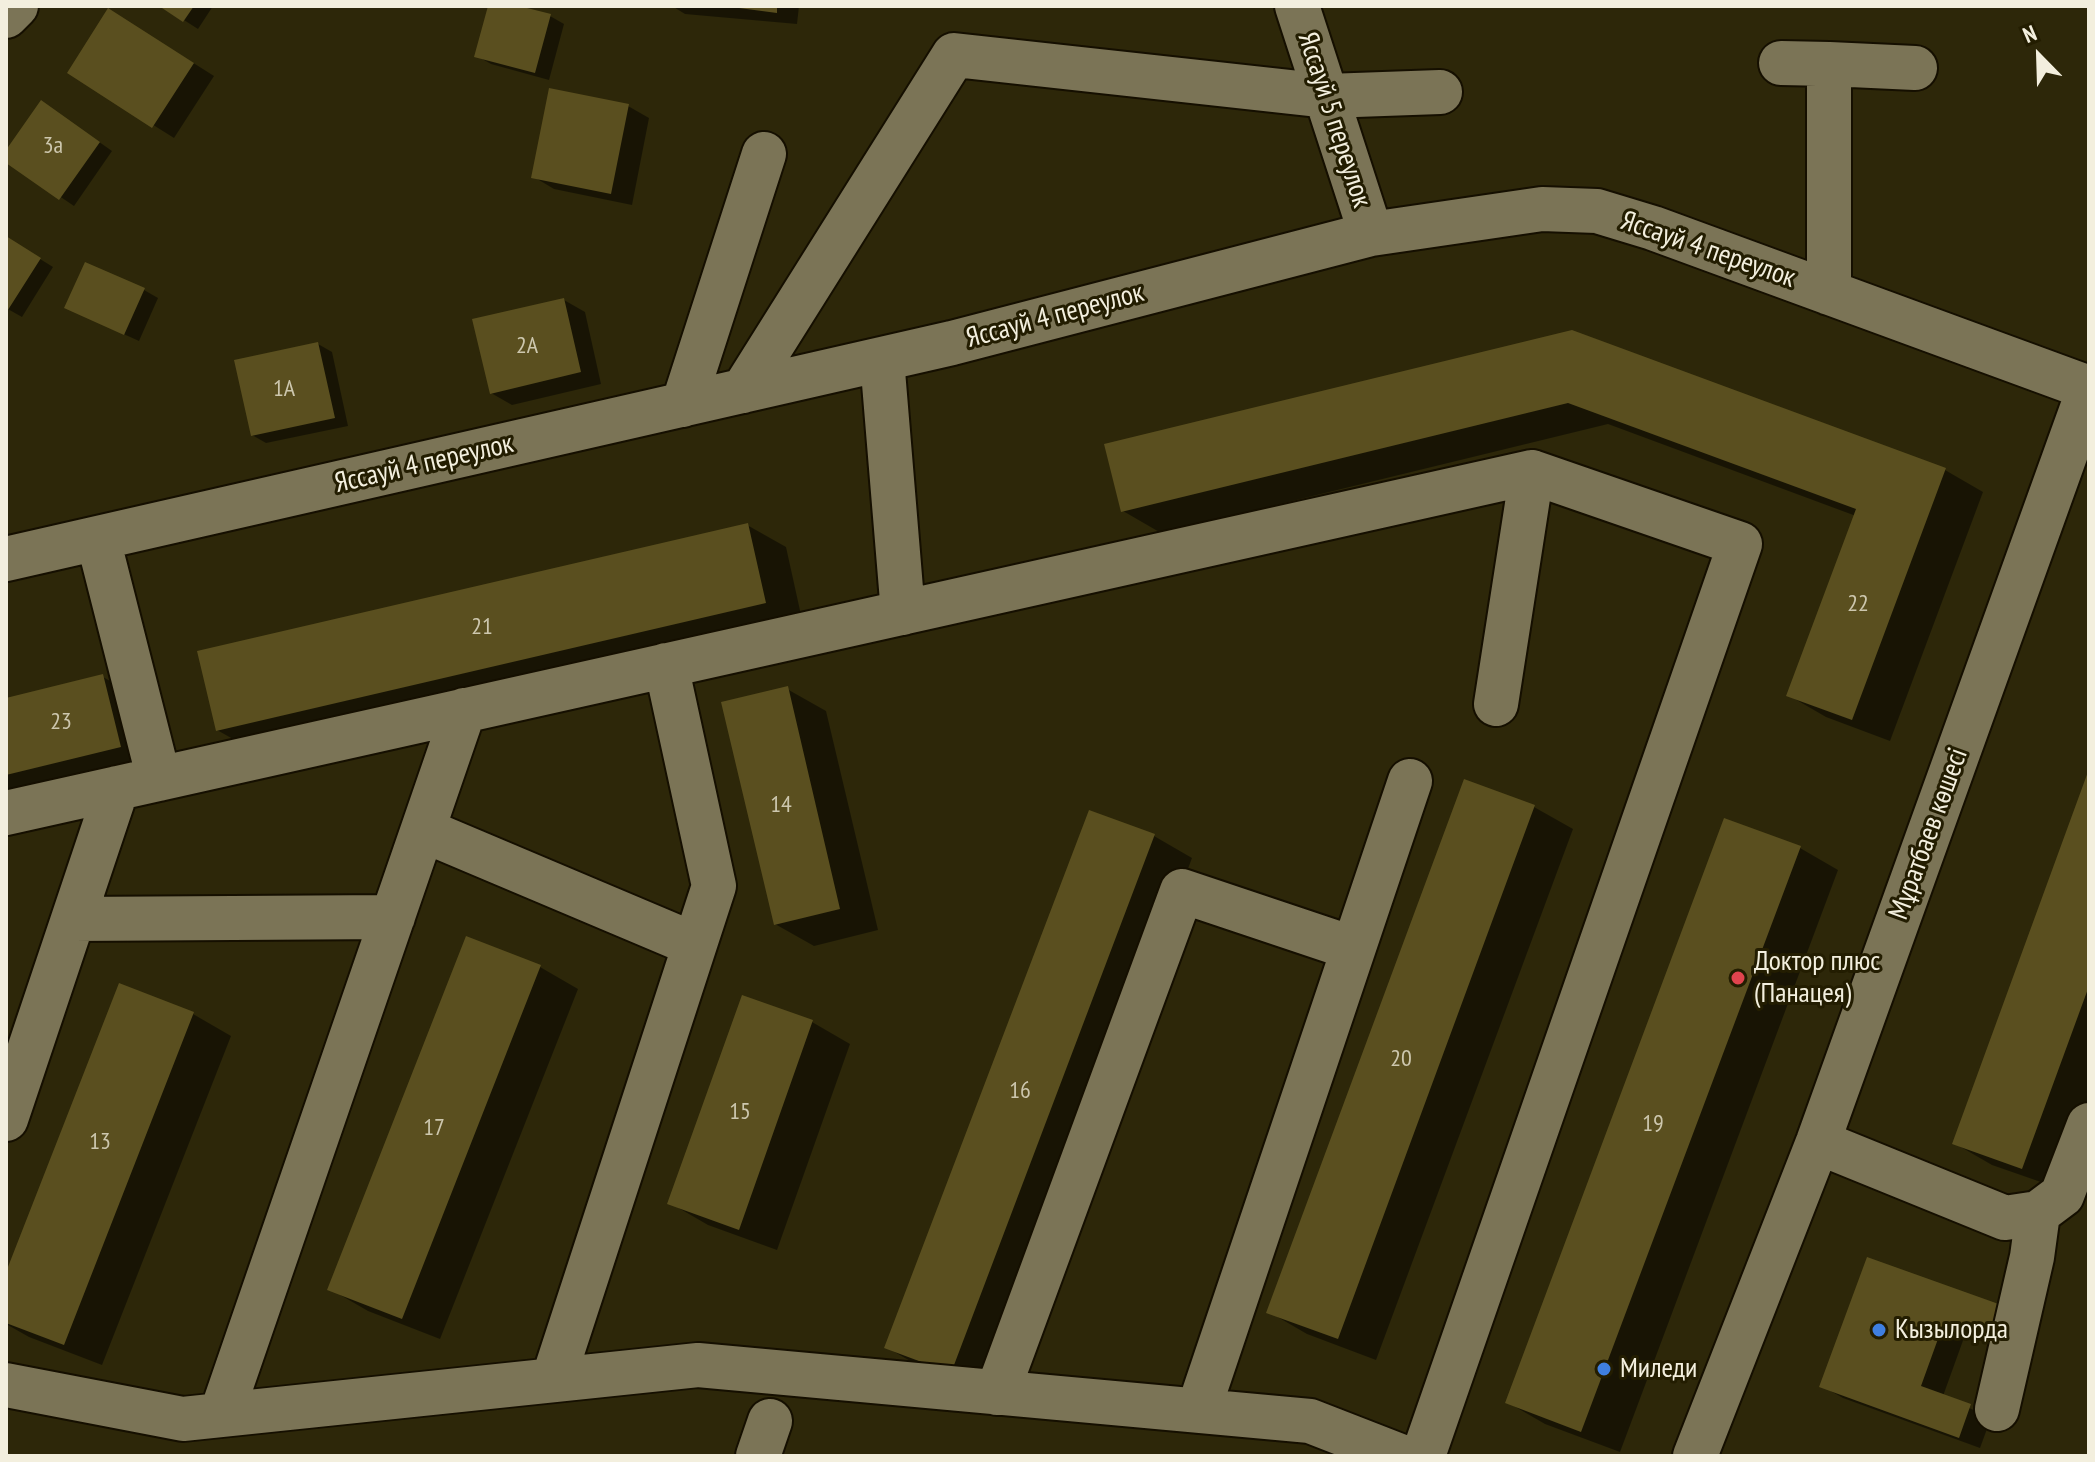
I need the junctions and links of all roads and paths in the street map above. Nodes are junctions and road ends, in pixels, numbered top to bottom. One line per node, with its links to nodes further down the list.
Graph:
1 (16, 6): 3 (street)
2 (1297, 6): 8 (street, Яссауй 5 переулок)
3 (6, 16)
4 (1781, 63): 5 (street)
5 (1829, 64): 6 (street); 11 (street)
6 (1915, 68)
7 (1440, 92): 8 (street)
8 (1327, 96): 10 (street, Яссауй 5 переулок); 14 (street)
9 (764, 154): 15 (street)
10 (1371, 234): 11 (street, Яссауй 4 переулок); 12 (street, Яссауй 4 переулок)
11 (1829, 293): 13 (street, Яссауй 4 переулок)
12 (882, 359): 14 (street, Яссауй 4 переулок); 19 (street)
13 (2089, 389): 34 (street, Мұратбаев көшесі)
14 (743, 391): 15 (street, Яссауй 4 переулок)
15 (683, 405): 17 (street, Яссауй 4 переулок)
16 (1532, 472): 19 (street); 21 (street); 43 (street)
17 (98, 539): 18 (street, Яссауй 4 переулок); 23 (street)
18 (6, 559)
19 (903, 613): 20 (street)
20 (666, 665): 22 (street); 30 (street)
21 (1496, 704)
22 (464, 710): 23 (street); 27 (street)
23 (159, 779): 25 (street)
24 (1410, 781): 31 (street)
25 (117, 788): 26 (street); 29 (street)
26 (6, 813)
27 (423, 830): 28 (street); 30 (street)
28 (393, 917): 29 (street); 41 (street)
29 (73, 919): 32 (street)
30 (693, 944): 36 (street)
31 (1352, 948): 38 (street); 40 (street)
32 (6, 1119)
33 (2089, 1125): 35 (street)
34 (1818, 1142): 35 (street); 44 (street, Мұратбаев көшесі)
35 (2038, 1213): 39 (street)
36 (553, 1380): 38 (street); 41 (street)
37 (6, 1385): 41 (street)
38 (997, 1393): 40 (street)
39 (1997, 1409)
40 (1198, 1411): 42 (street)
41 (194, 1430)
42 (1400, 1456)
43 (1423, 1456)
44 (1695, 1456)

